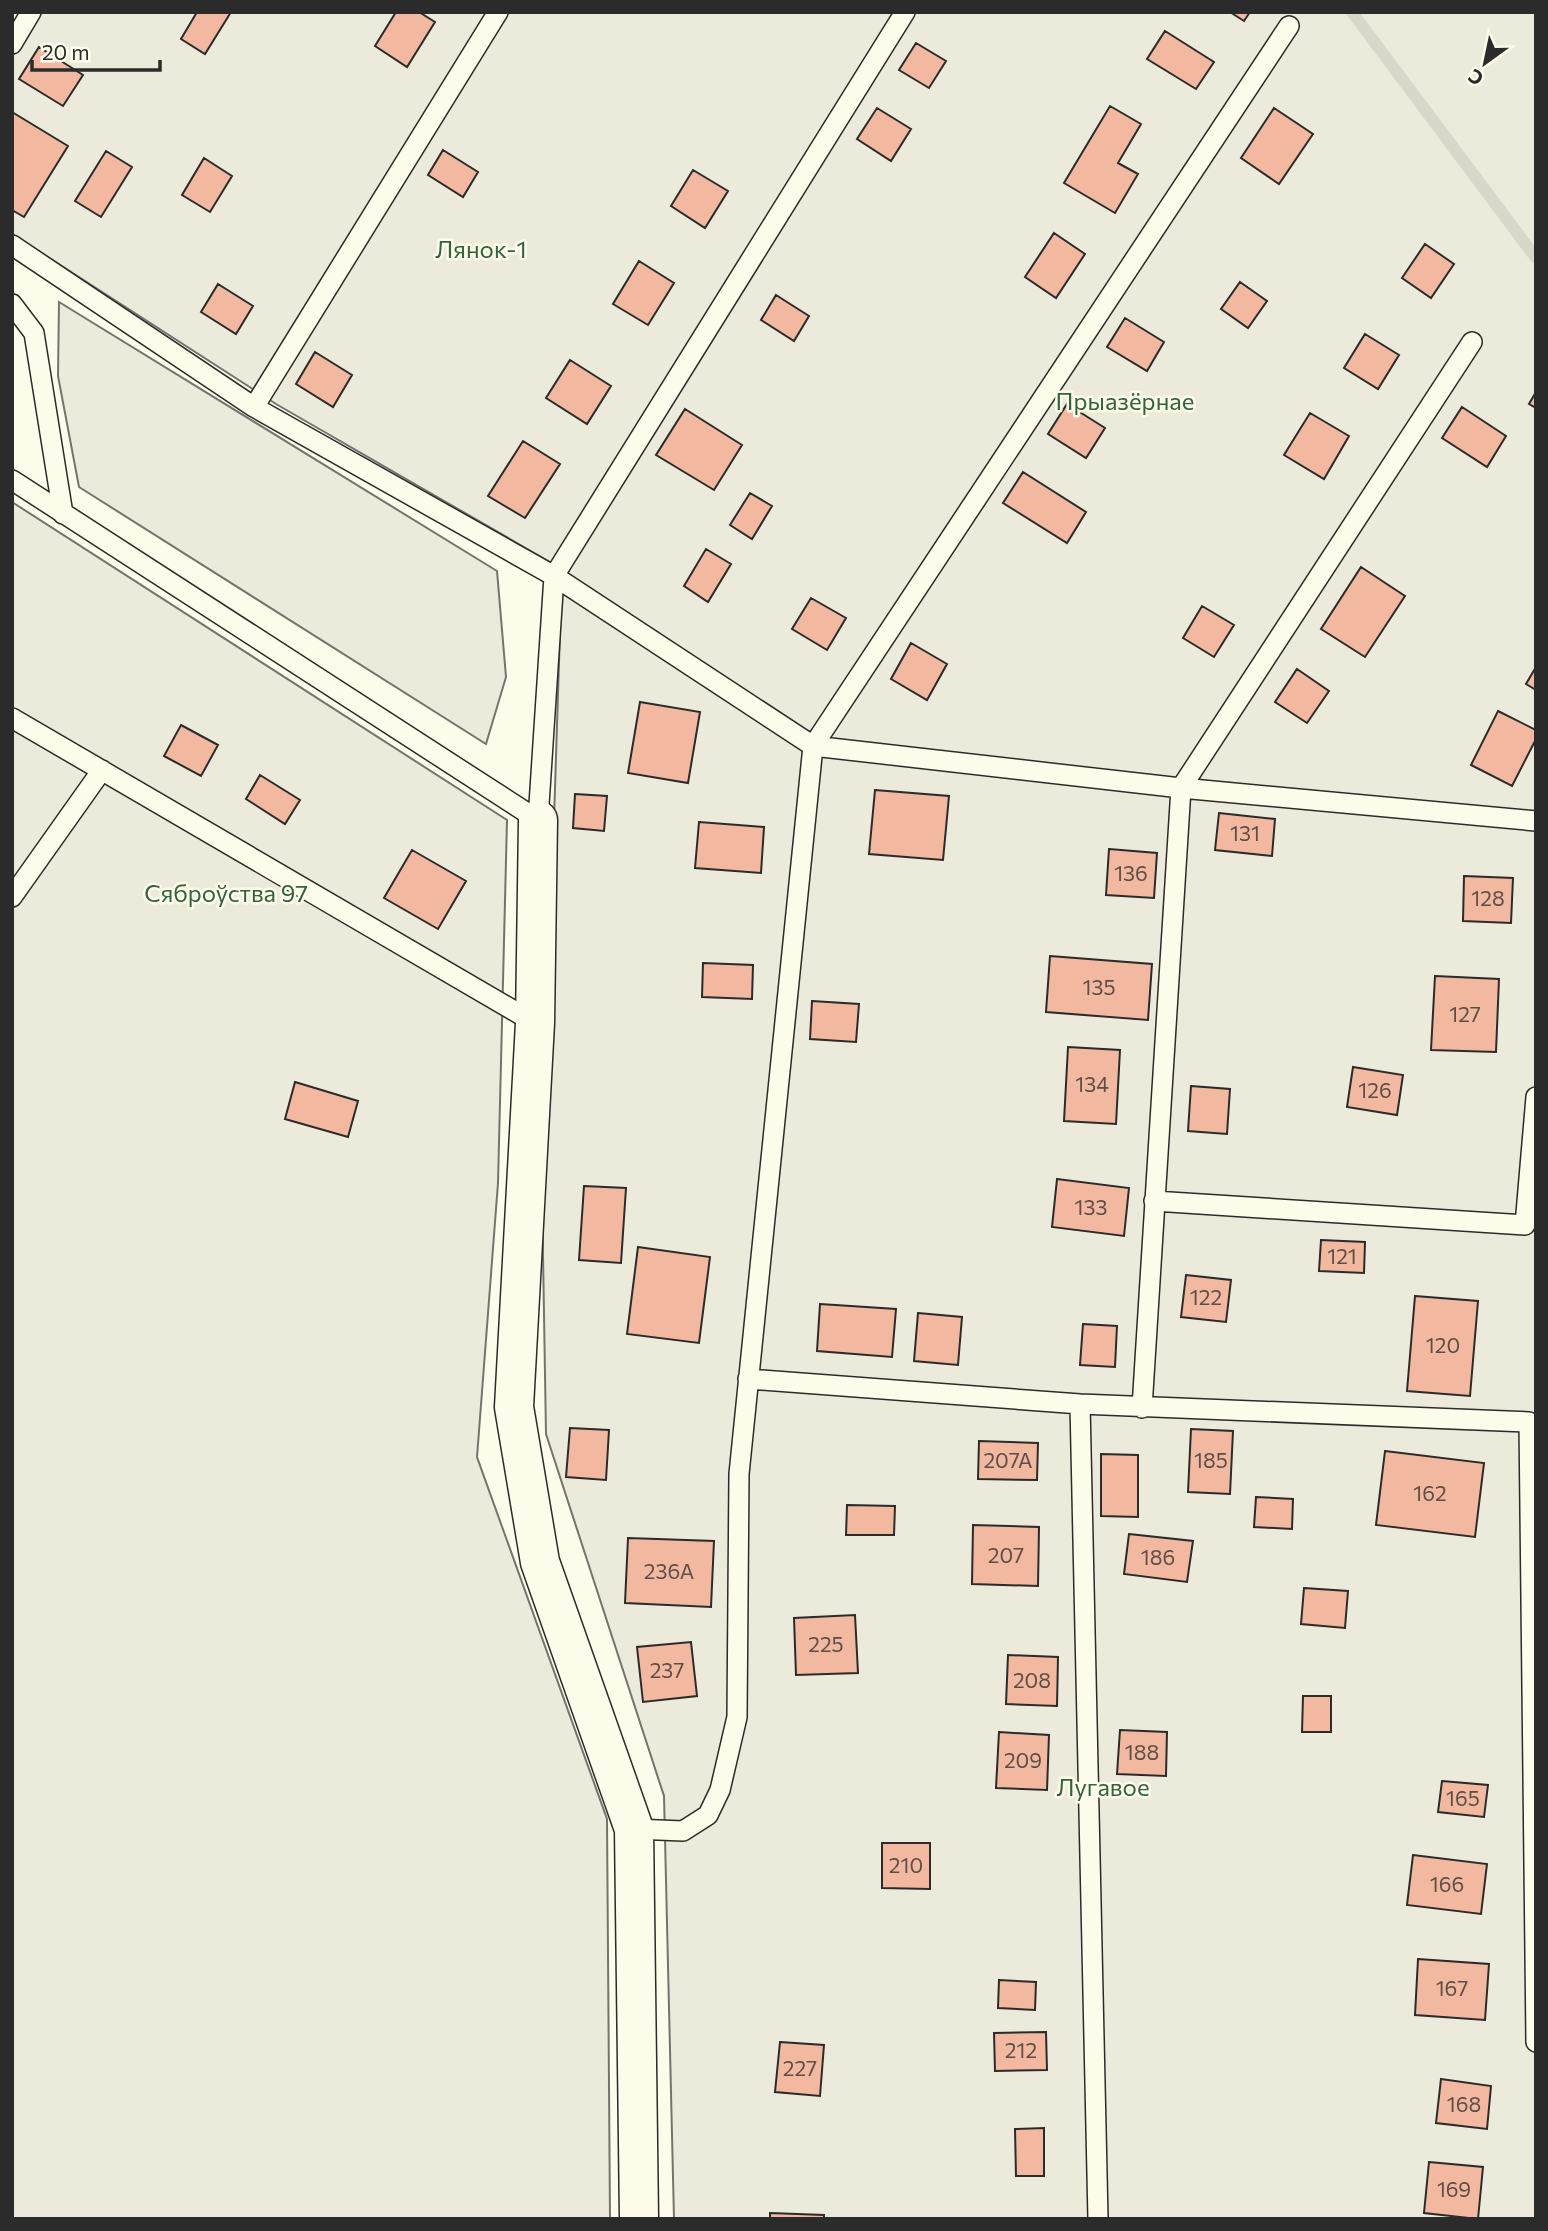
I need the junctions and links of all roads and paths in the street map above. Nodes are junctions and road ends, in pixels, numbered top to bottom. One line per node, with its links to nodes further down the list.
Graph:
1 (31, 12): 5 (lane)
2 (498, 12): 9 (lane)
3 (905, 12): 12 (lane)
4 (1289, 26): 14 (lane)
5 (12, 44)
6 (12, 246): 9 (lane)
7 (12, 304): 11 (lane)
8 (1472, 341): 16 (lane)
9 (254, 407): 12 (lane)
10 (12, 480): 11 (lane)
11 (63, 514): 17 (lane)
12 (554, 576): 14 (lane); 17 (lane)
13 (12, 718): 15 (lane)
14 (813, 746): 16 (lane); 23 (lane)
15 (102, 770): 19 (lane); 20 (lane)
16 (1181, 788): 18 (lane); 22 (lane)
17 (538, 820): 20 (street)
18 (1536, 821)
19 (12, 898)
20 (534, 1023): 26 (street)
21 (1536, 1097): 22 (lane)
22 (1154, 1201): 25 (lane)
23 (748, 1379): 24 (lane); 26 (lane)
24 (1080, 1404): 25 (lane); 29 (lane)
25 (1142, 1408): 27 (lane)
26 (634, 1829): 28 (street)
27 (1536, 2042)
28 (639, 2219)
29 (1098, 2219)

